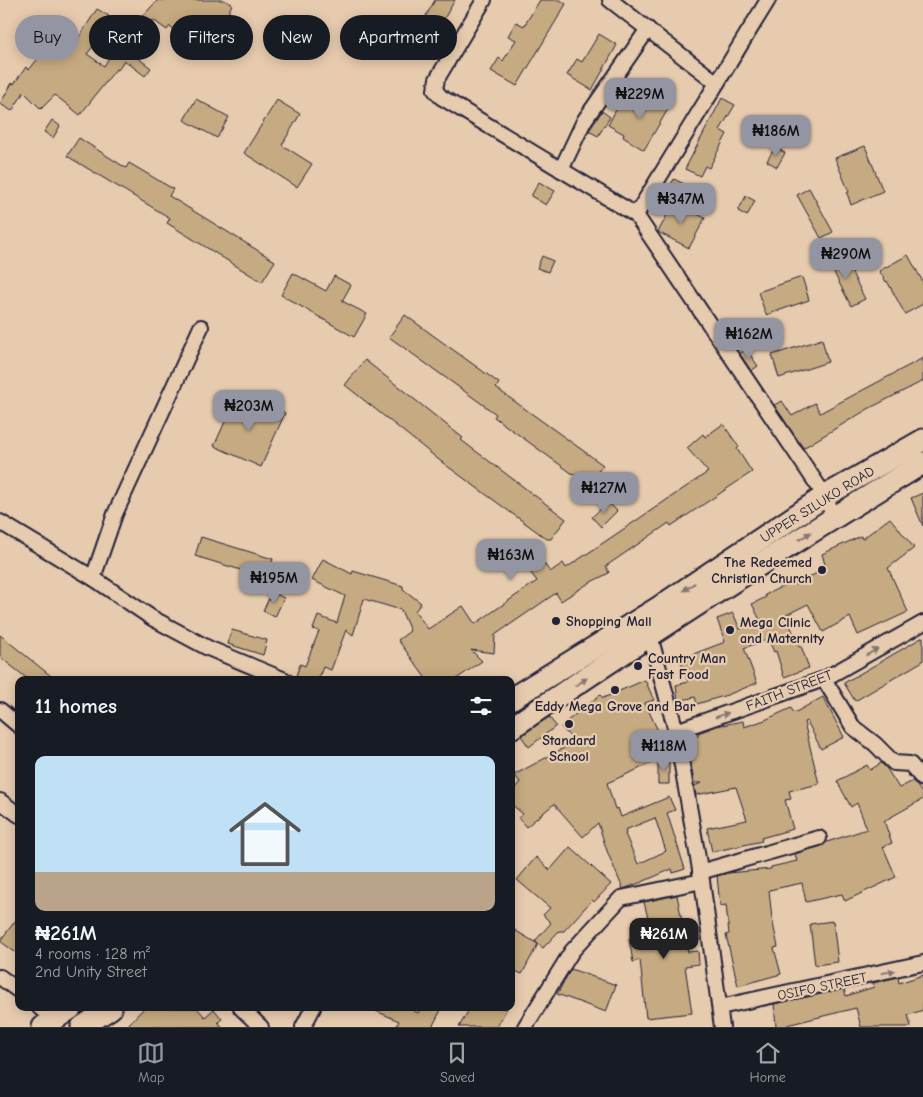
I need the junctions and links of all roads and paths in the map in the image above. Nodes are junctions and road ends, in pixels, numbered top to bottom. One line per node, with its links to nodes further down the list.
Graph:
1 (484, 0): 6 (street)
2 (610, 0): 4 (street)
3 (768, 0): 5 (street)
4 (648, 29): 5 (street); 6 (street)
5 (717, 83): 7 (street)
6 (561, 170): 7 (street)
7 (636, 215): 11 (street)
8 (201, 326): 14 (street)
9 (923, 440): 11 (main road, UPPER SILUKO ROAD)
10 (923, 463): 12 (main road, UPPER SILUKO ROAD)
11 (825, 496): 12 (street); 19 (main road, UPPER SILUKO ROAD, one-way to 19)
12 (834, 517): 16 (main road, UPPER SILUKO ROAD, one-way to 12)
13 (0, 522): 14 (street)
14 (93, 578): 17 (street)
15 (923, 623): 18 (street, FAITH STREET, one-way to 15)
16 (650, 636): 22 (main road, UPPER SILUKO ROAD, one-way to 16); 23 (street)
17 (276, 676)
18 (824, 680): 23 (street, FAITH STREET, one-way to 18); 24 (street)
19 (515, 697)
20 (0, 710): 21 (street)
21 (15, 723)
22 (515, 725)
23 (676, 731): 28 (street)
24 (923, 779)
25 (0, 800): 26 (street)
26 (15, 812)
27 (820, 838): 28 (street)
28 (701, 877): 32 (street); 39 (street)
29 (923, 964): 32 (street, OSIFO STREET, one-way to 29)
30 (0, 978): 31 (street)
31 (15, 988)
32 (720, 1007): 40 (street)
33 (106, 1011): 36 (main road)
34 (244, 1011): 37 (street)
35 (311, 1011): 38 (street)
36 (82, 1027)
37 (261, 1027)
38 (303, 1027)
39 (525, 1027)
40 (722, 1027)

